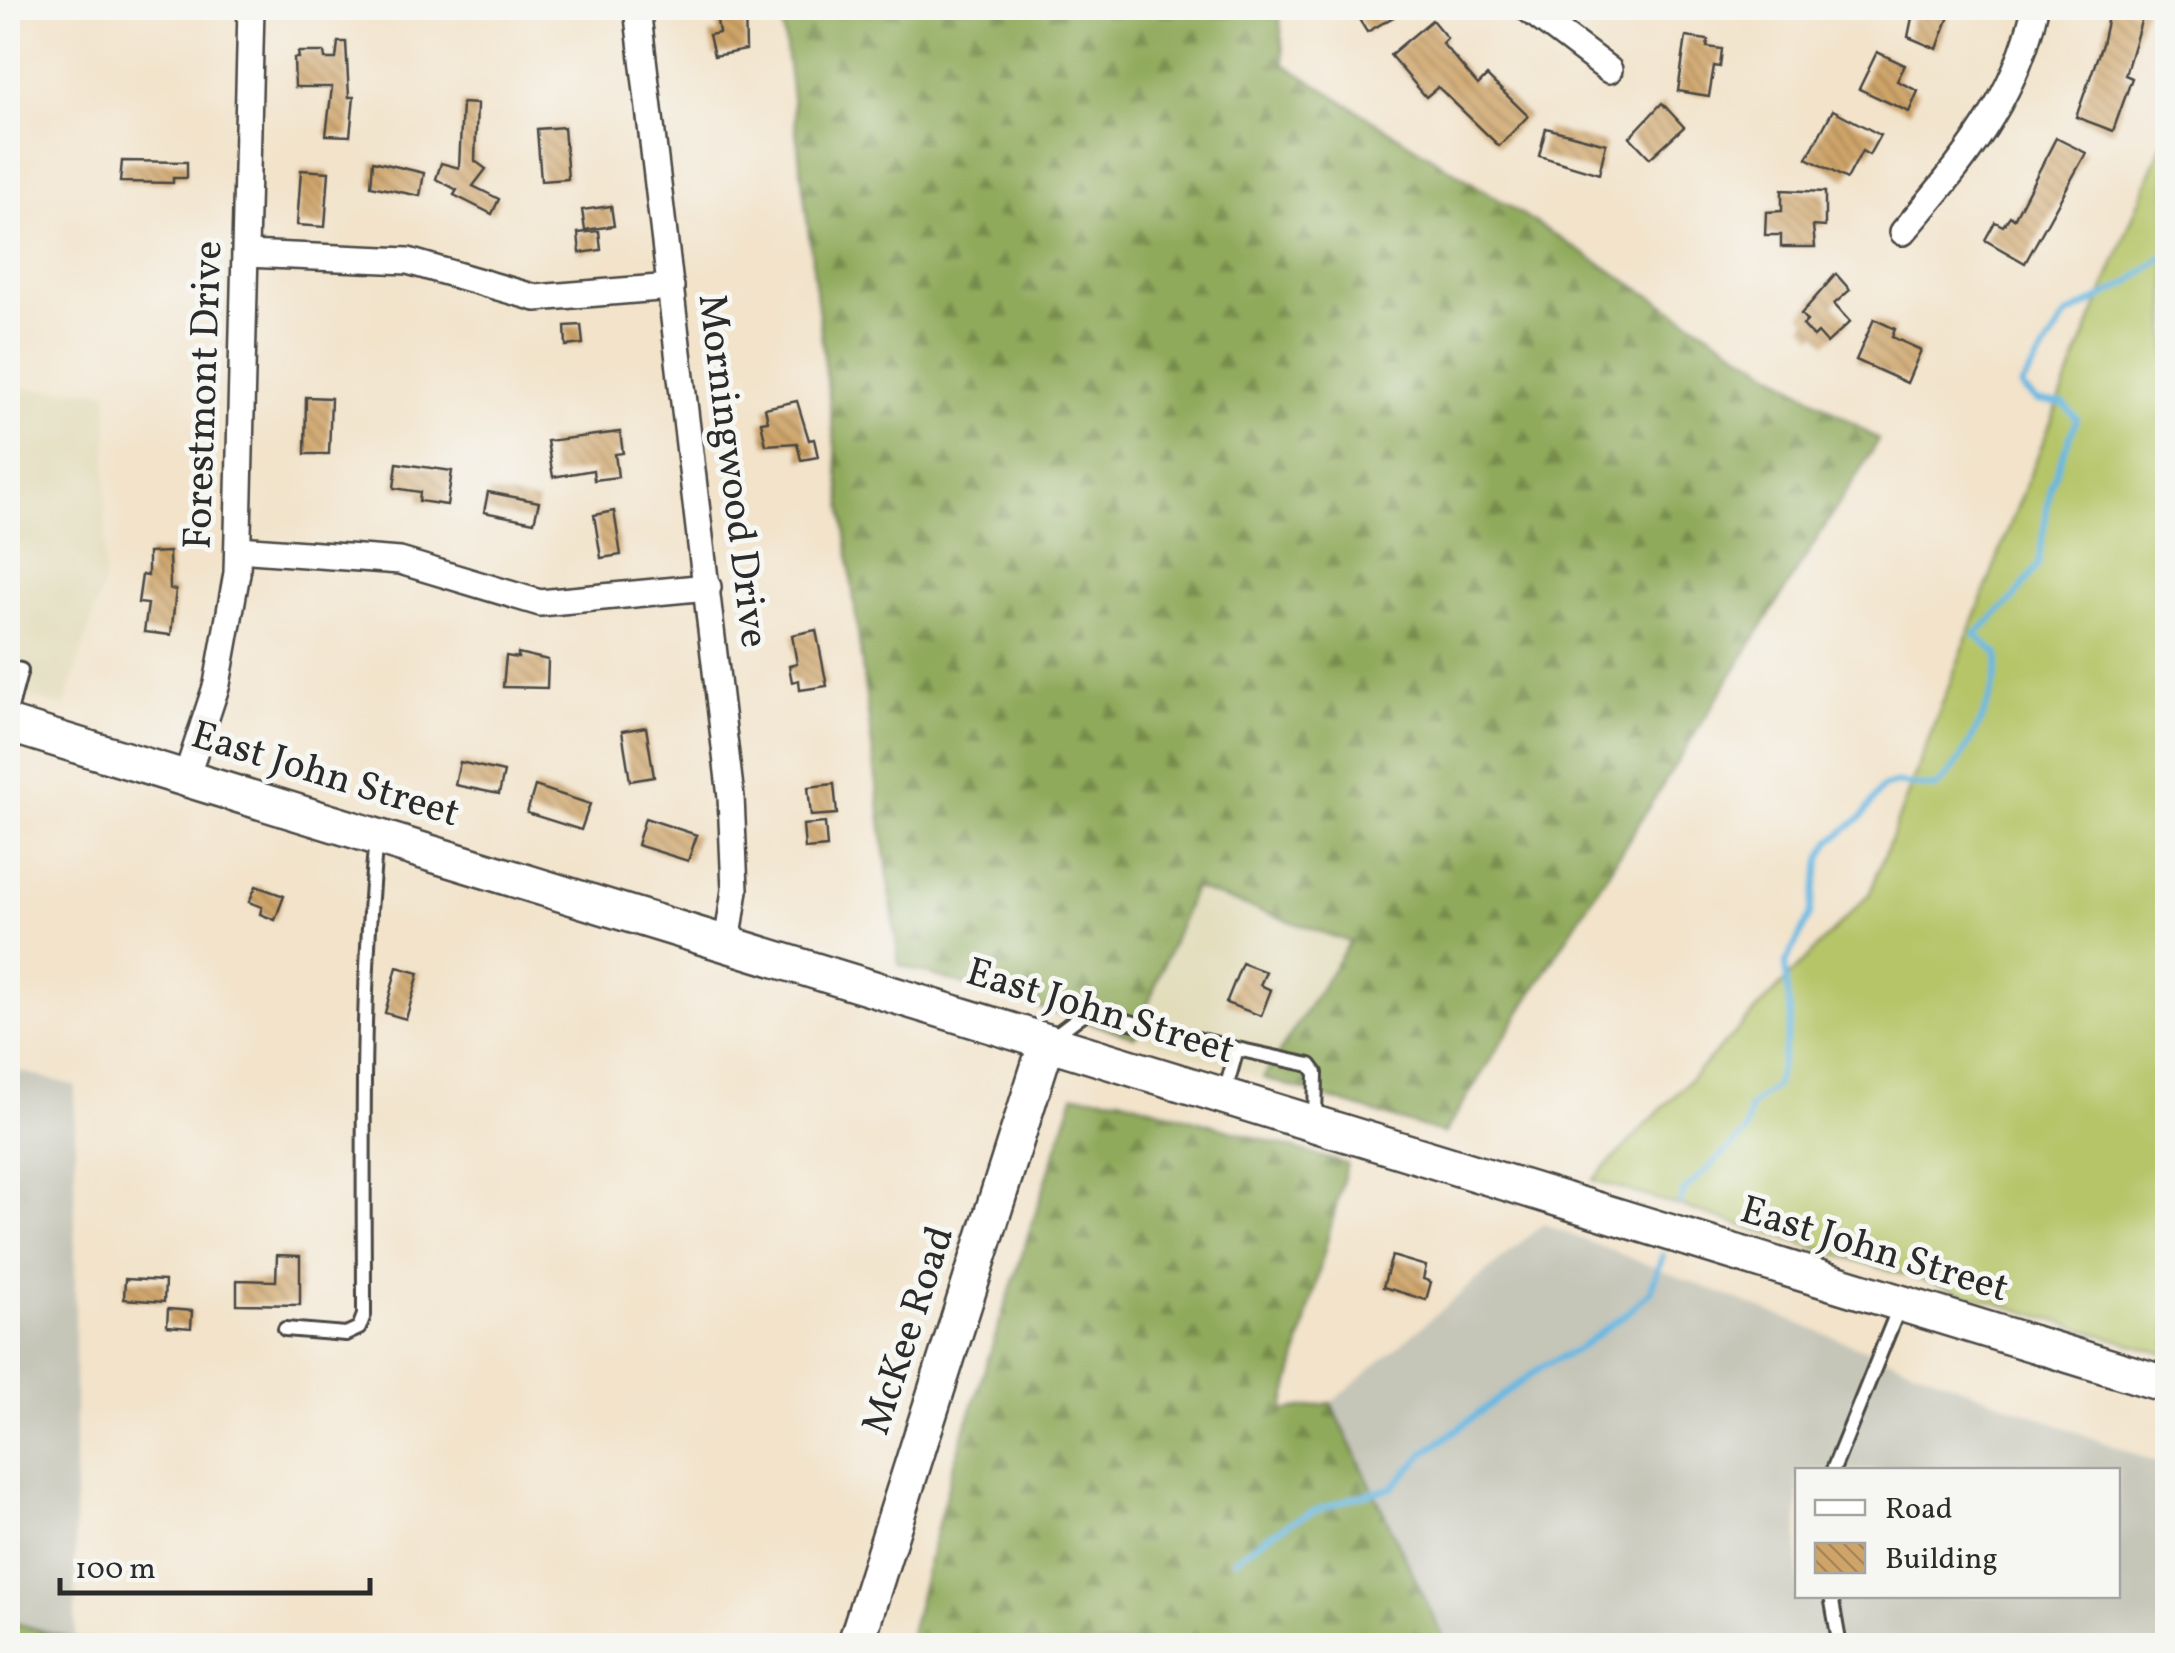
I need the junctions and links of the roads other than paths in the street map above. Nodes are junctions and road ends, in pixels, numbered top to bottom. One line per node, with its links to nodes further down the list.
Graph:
1 (251, 8): 7 (street, Forestmont Drive)
2 (637, 8): 8 (street, Morningwood Drive)
3 (1527, 8): 5 (street)
4 (2035, 8): 6 (street)
5 (1609, 70)
6 (1902, 232)
7 (246, 254): 8 (street); 9 (street, Forestmont Drive)
8 (671, 288): 10 (street, Morningwood Drive)
9 (238, 549): 10 (street); 13 (street, Forestmont Drive)
10 (708, 587): 15 (street, Morningwood Drive)
11 (8, 667): 12 (lane)
12 (8, 721): 13 (main road, East John Street)
13 (186, 778): 14 (main road, East John Street)
14 (376, 836): 15 (main road, East John Street); 21 (lane)
15 (728, 944): 16 (main road, East John Street)
16 (1047, 1042): 17 (lane); 18 (main road, East John Street); 25 (main road, McKee Road)
17 (1237, 1050): 18 (lane); 19 (lane)
18 (1224, 1094): 19 (main road, East John Street)
19 (1315, 1124): 20 (main road, East John Street)
20 (1901, 1303): 22 (main road, East John Street); 23 (lane)
21 (285, 1329)
22 (2168, 1385)
23 (1834, 1468)
24 (1831, 1598): 26 (lane)
25 (855, 1646)
26 (1840, 1646)

